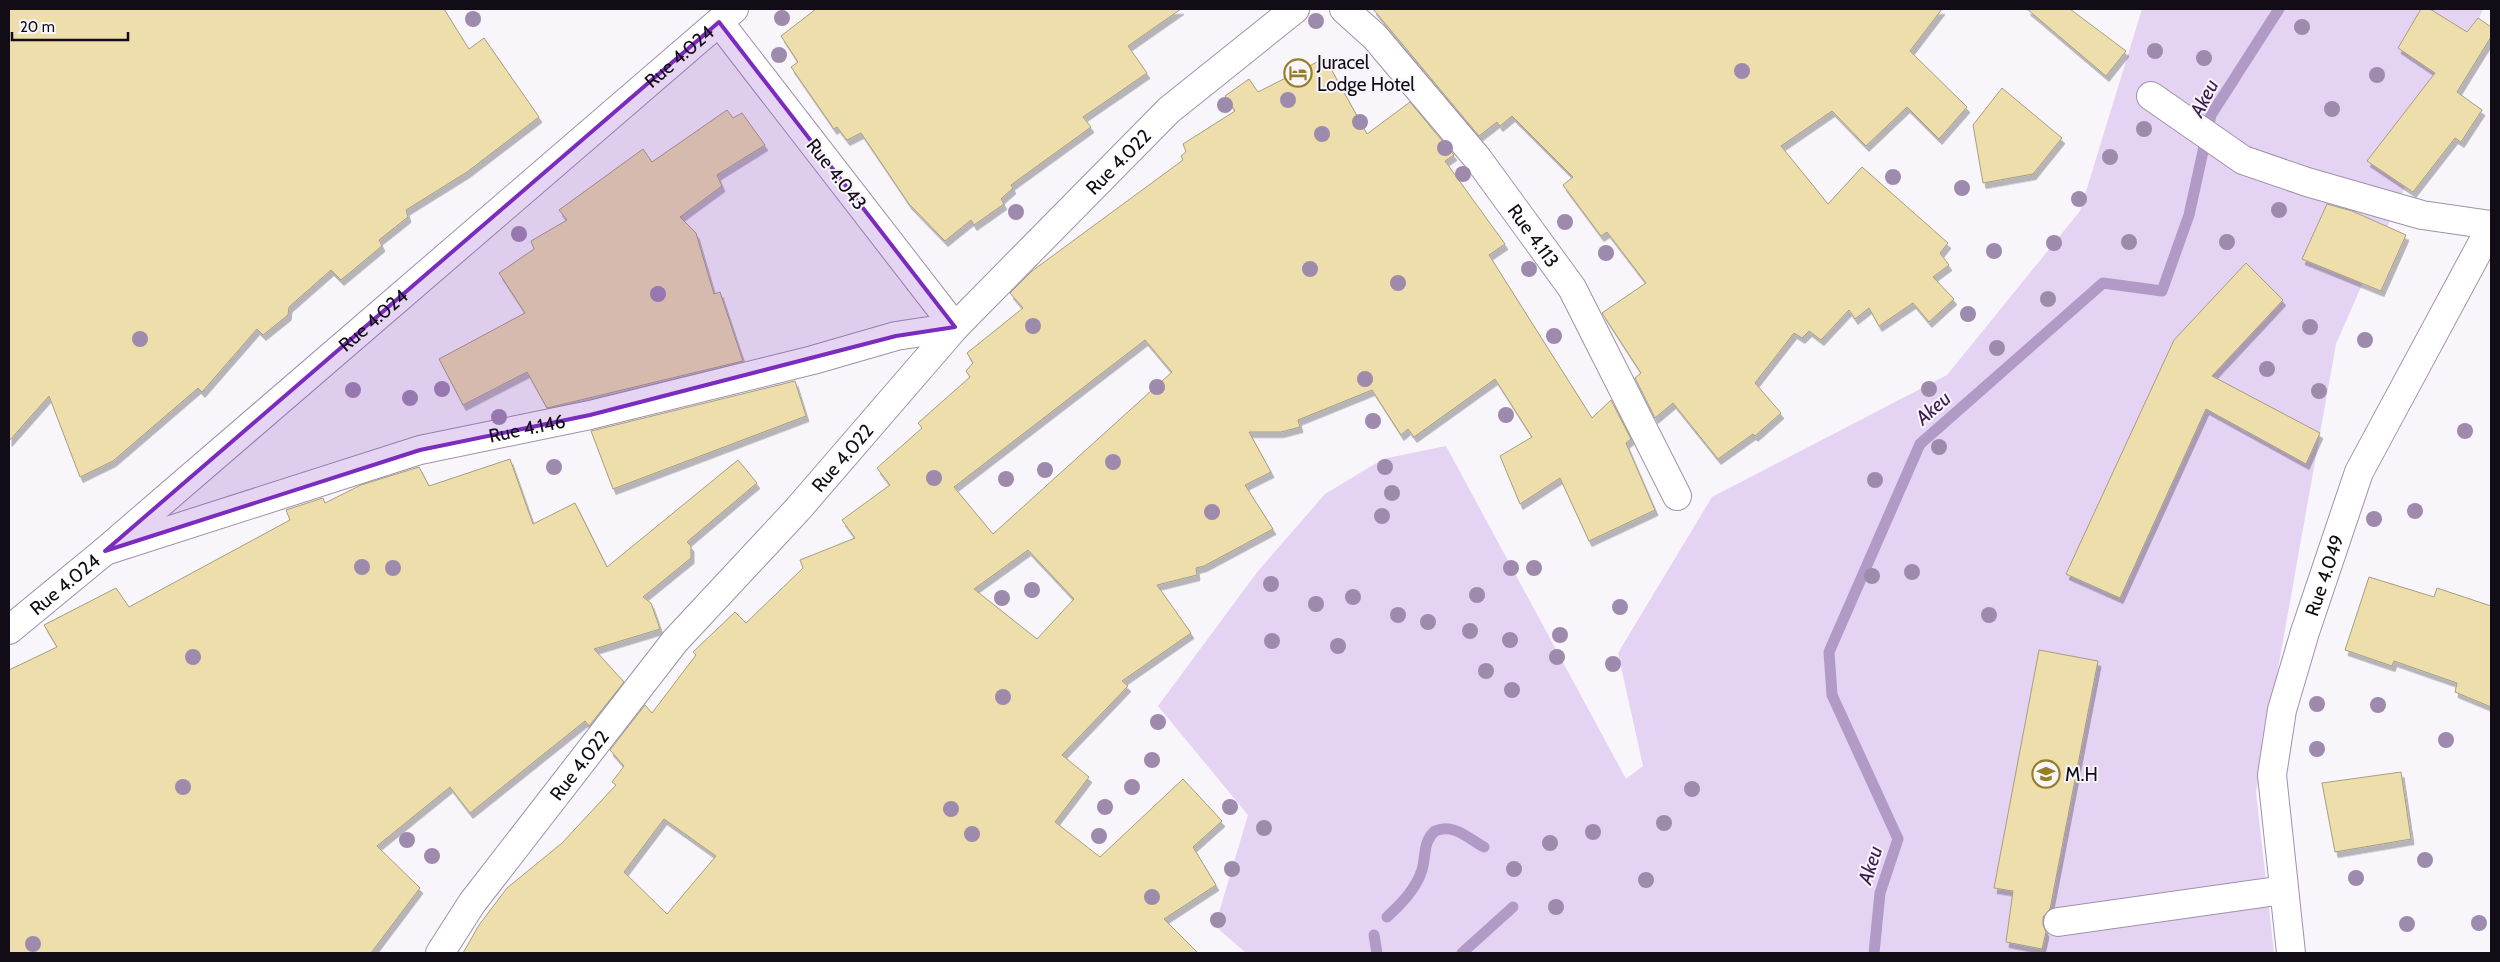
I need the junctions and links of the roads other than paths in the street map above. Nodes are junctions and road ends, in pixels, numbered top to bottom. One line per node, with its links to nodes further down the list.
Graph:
1 (1294, 9): 6 (street, Rue 4.022)
2 (1344, 9): 7 (street, Rue 4.113)
3 (727, 15): 6 (street, Rue 4.043); 8 (street, Rue 4.024)
4 (2151, 96): 5 (street)
5 (2491, 226): 10 (street, Rue 4.049)
6 (955, 327): 8 (street, Rue 4.146); 12 (street, Rue 4.022)
7 (1677, 496)
8 (105, 552): 9 (street, Rue 4.024)
9 (9, 630)
10 (2284, 890): 11 (street); 13 (street, Rue 4.049)
11 (2058, 922)
12 (440, 953)
13 (2291, 953)

